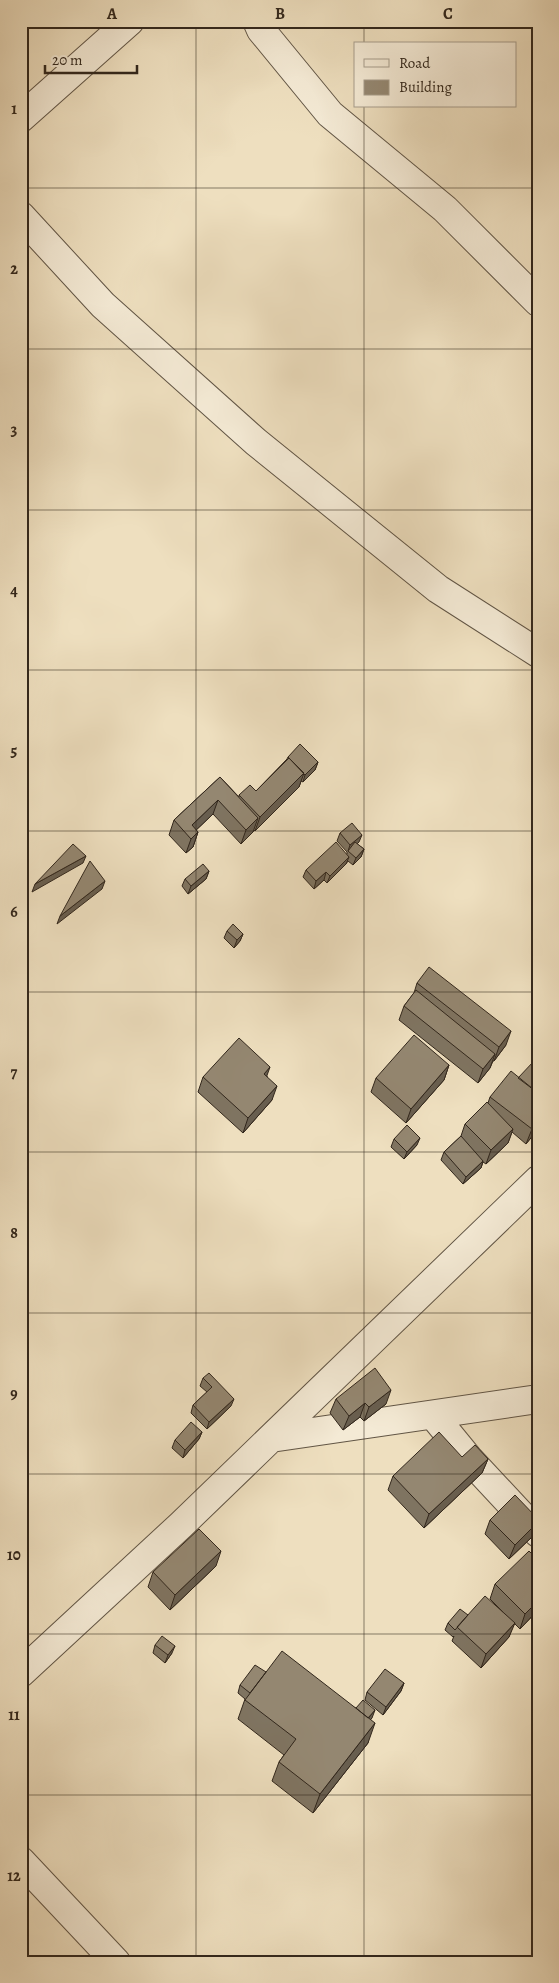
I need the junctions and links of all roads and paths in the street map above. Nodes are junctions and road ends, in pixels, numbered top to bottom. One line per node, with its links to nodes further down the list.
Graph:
1 (130, 21): 3 (street)
2 (257, 21): 5 (street)
3 (21, 118)
4 (21, 216): 6 (street)
5 (538, 302)
6 (538, 652)
7 (538, 1180): 10 (street)
8 (538, 1399): 9 (street)
9 (432, 1415): 10 (street); 11 (street)
10 (271, 1438): 12 (street)
11 (538, 1533)
12 (21, 1673)
13 (21, 1860): 14 (street)
14 (116, 1962)

